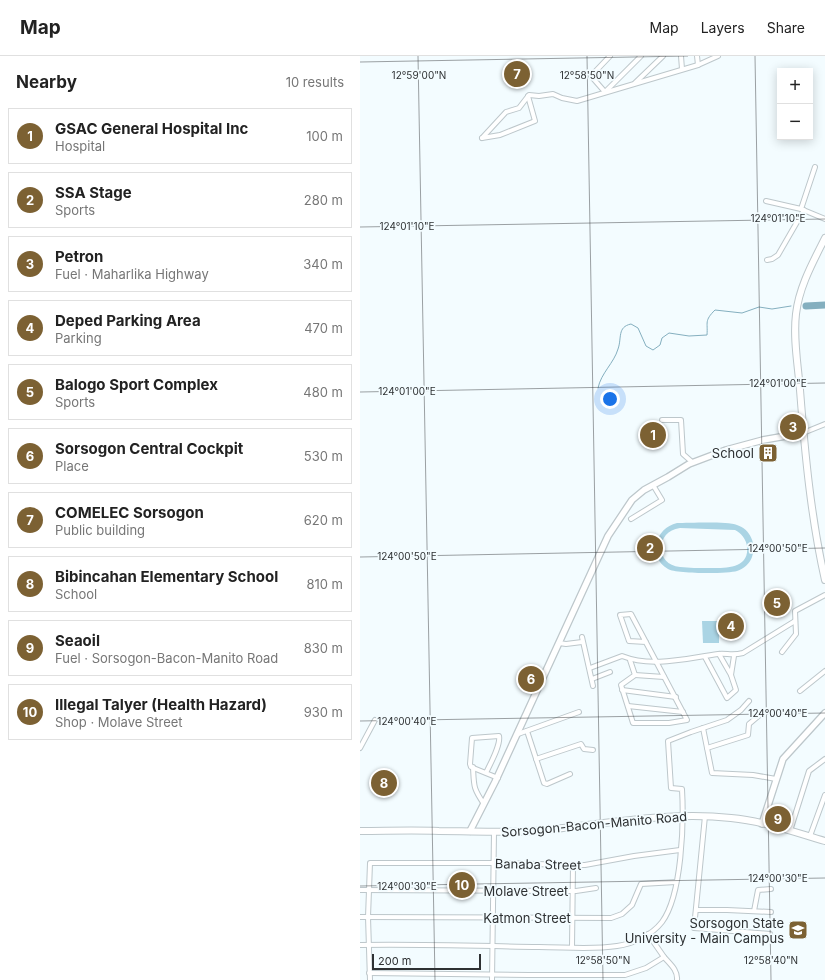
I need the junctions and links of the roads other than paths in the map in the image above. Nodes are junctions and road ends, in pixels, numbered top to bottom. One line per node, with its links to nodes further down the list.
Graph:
1 (610, 56): 10 (street)
2 (641, 56): 10 (street)
3 (663, 56): 9 (street)
4 (681, 56): 8 (street)
5 (697, 56): 7 (street)
6 (718, 56): 7 (street)
7 (698, 65): 8 (street)
8 (682, 69): 9 (street)
9 (635, 83): 10 (street)
10 (605, 92): 11 (street)
11 (528, 96): 11 (street)
12 (815, 167): 14 (street)
13 (766, 201): 14 (street)
14 (802, 210): 15 (street); 17 (street)
15 (825, 219)
16 (825, 238): 20 (main road)
17 (767, 260)
18 (662, 420): 21 (street)
19 (825, 424): 20 (street)
20 (803, 433): 21 (street); 24 (main road)
21 (692, 462): 22 (street)
22 (653, 485): 23 (street); 30 (street)
23 (631, 519)
24 (825, 580)
25 (825, 595): 26 (street)
26 (795, 621): 31 (street); 33 (street)
27 (582, 637): 28 (street)
28 (582, 642): 30 (street); 37 (street)
29 (646, 642): 29 (street); 36 (street)
30 (559, 643): 57 (street)
31 (782, 652)
32 (719, 654): 33 (street); 34 (street); 41 (street)
33 (734, 656): 41 (street)
34 (705, 657): 36 (street); 41 (street)
35 (630, 660): 36 (street); 37 (street); 40 (street)
36 (656, 662): 42 (street)
37 (590, 668): 43 (street)
38 (825, 671): 46 (street)
39 (610, 672): 43 (street)
40 (635, 675): 42 (street); 45 (street)
41 (731, 675)
42 (664, 677): 47 (street)
43 (592, 679): 44 (street)
44 (593, 686)
45 (622, 690): 47 (street); 49 (street)
46 (800, 691)
47 (676, 697): 51 (street)
48 (749, 701): 55 (street)
49 (628, 706): 51 (street); 51 (street)
50 (579, 712): 56 (street)
51 (683, 712)
52 (762, 713): 59 (street)
53 (825, 713): 67 (street)
54 (375, 720): 58 (street)
55 (703, 728): 59 (street); 70 (street)
56 (527, 731): 57 (street); 61 (street)
57 (518, 734): 66 (street)
58 (360, 748)
59 (707, 748): 67 (street)
60 (593, 750): 61 (street)
61 (536, 759): 65 (street)
62 (825, 759): 75 (street)
63 (473, 767): 64 (street); 64 (street); 69 (street)
64 (486, 773): 66 (street)
65 (570, 774)
66 (498, 778): 69 (street)
67 (776, 779): 72 (street)
68 (825, 795): 77 (street)
69 (484, 804): 74 (street)
70 (683, 816): 71 (main road, Sorsogon-Bacon-Manito Road); 76 (main road, Sorsogon-Bacon-Manito Road); 79 (street)
71 (705, 816): 72 (main road, Sorsogon-Bacon-Manito Road); 89 (street)
72 (762, 824): 75 (main road, Sorsogon-Bacon-Manito Road)
73 (360, 831): 74 (main road, Sorsogon-Bacon-Manito Road)
74 (470, 831): 76 (main road, Sorsogon-Bacon-Manito Road)
75 (790, 831): 77 (main road, Sorsogon-Bacon-Manito Road)
76 (494, 832): 80 (street)
77 (810, 836): 78 (main road, Sorsogon-Bacon-Manito Road)
78 (825, 841)
79 (680, 850): 81 (street, Banaba Street); 82 (street)
80 (493, 863): 81 (street, Banaba Street); 86 (street, Banaba Street); 87 (street)
81 (573, 866): 88 (street)
82 (676, 882): 95 (street, Katmon Street); 96 (street)
83 (596, 888): 88 (street, Molave Street)
84 (771, 889): 90 (street)
85 (360, 890): 86 (street, Molave Street)
86 (368, 890): 87 (street, Molave Street); 93 (street)
87 (493, 890): 88 (street, Molave Street); 94 (street)
88 (573, 891): 95 (street)
89 (696, 910): 90 (street); 97 (street)
90 (754, 911): 91 (street)
91 (771, 912)
92 (360, 917): 93 (street, Katmon Street)
93 (368, 917): 94 (street, Katmon Street); 98 (street)
94 (492, 918): 95 (street, Katmon Street); 100 (street)
95 (573, 918): 101 (street)
96 (648, 934): 101 (street); 102 (street)
97 (770, 934)
98 (368, 944): 99 (street); 100 (street); 103 (street)
99 (360, 945)
100 (492, 946): 101 (street); 105 (street)
101 (572, 947)
102 (664, 957): 104 (street); 109 (street)
103 (369, 973): 105 (street); 106 (street)
104 (551, 974): 105 (street); 108 (street)
105 (492, 975): 107 (street)
106 (370, 980)
107 (492, 980)
108 (552, 980)
109 (677, 980)

